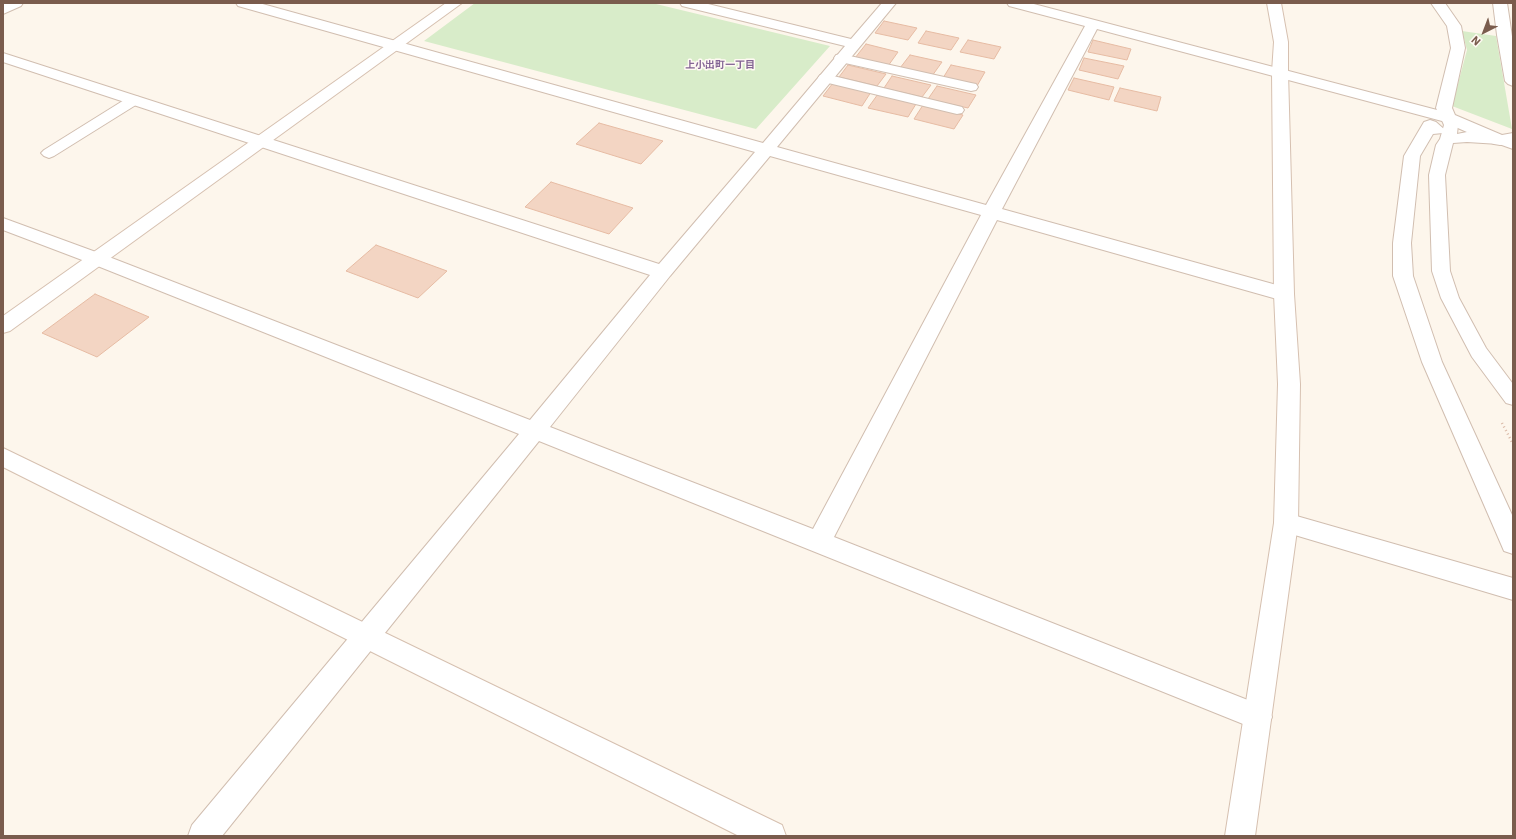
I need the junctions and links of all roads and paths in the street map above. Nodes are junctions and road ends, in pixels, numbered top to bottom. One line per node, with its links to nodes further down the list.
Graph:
1 (16, 3): 10 (street)
2 (243, 3): 12 (street)
3 (455, 3): 12 (street)
4 (687, 3): 13 (street)
5 (889, 3): 13 (street)
6 (1014, 3): 11 (street)
7 (1274, 3): 15 (street)
8 (1438, 3): 21 (street)
9 (1500, 3): 17 (street)
10 (3, 10)
11 (1093, 24): 15 (street); 26 (street)
12 (397, 45): 23 (street); 24 (street)
13 (847, 51): 16 (street); 18 (lane)
14 (3, 57): 19 (street)
15 (1280, 72): 21 (street); 30 (street)
16 (825, 78): 20 (lane); 24 (street)
17 (1513, 81)
18 (970, 87)
19 (134, 100): 23 (street); 25 (lane)
20 (957, 110)
21 (1444, 129): 22 (street); 22 (lane); 32 (lane); 37 (street)
22 (1509, 141)
23 (262, 142): 28 (street); 29 (street)
24 (766, 149): 26 (street); 29 (street)
25 (49, 154)
26 (992, 213): 30 (street); 36 (street)
27 (3, 224): 28 (street)
28 (97, 259): 31 (street); 33 (street)
29 (663, 272): 33 (street)
30 (1284, 294): 35 (street)
31 (3, 326)
32 (1513, 398)
33 (535, 430): 36 (street); 39 (street)
34 (3, 456): 39 (street)
35 (1286, 523): 38 (street); 40 (street)
36 (819, 542): 40 (street)
37 (1513, 544)
38 (1513, 589)
39 (368, 636): 41 (street); 42 (street)
40 (1258, 717): 43 (street)
41 (203, 836)
42 (771, 836)
43 (1240, 836)

